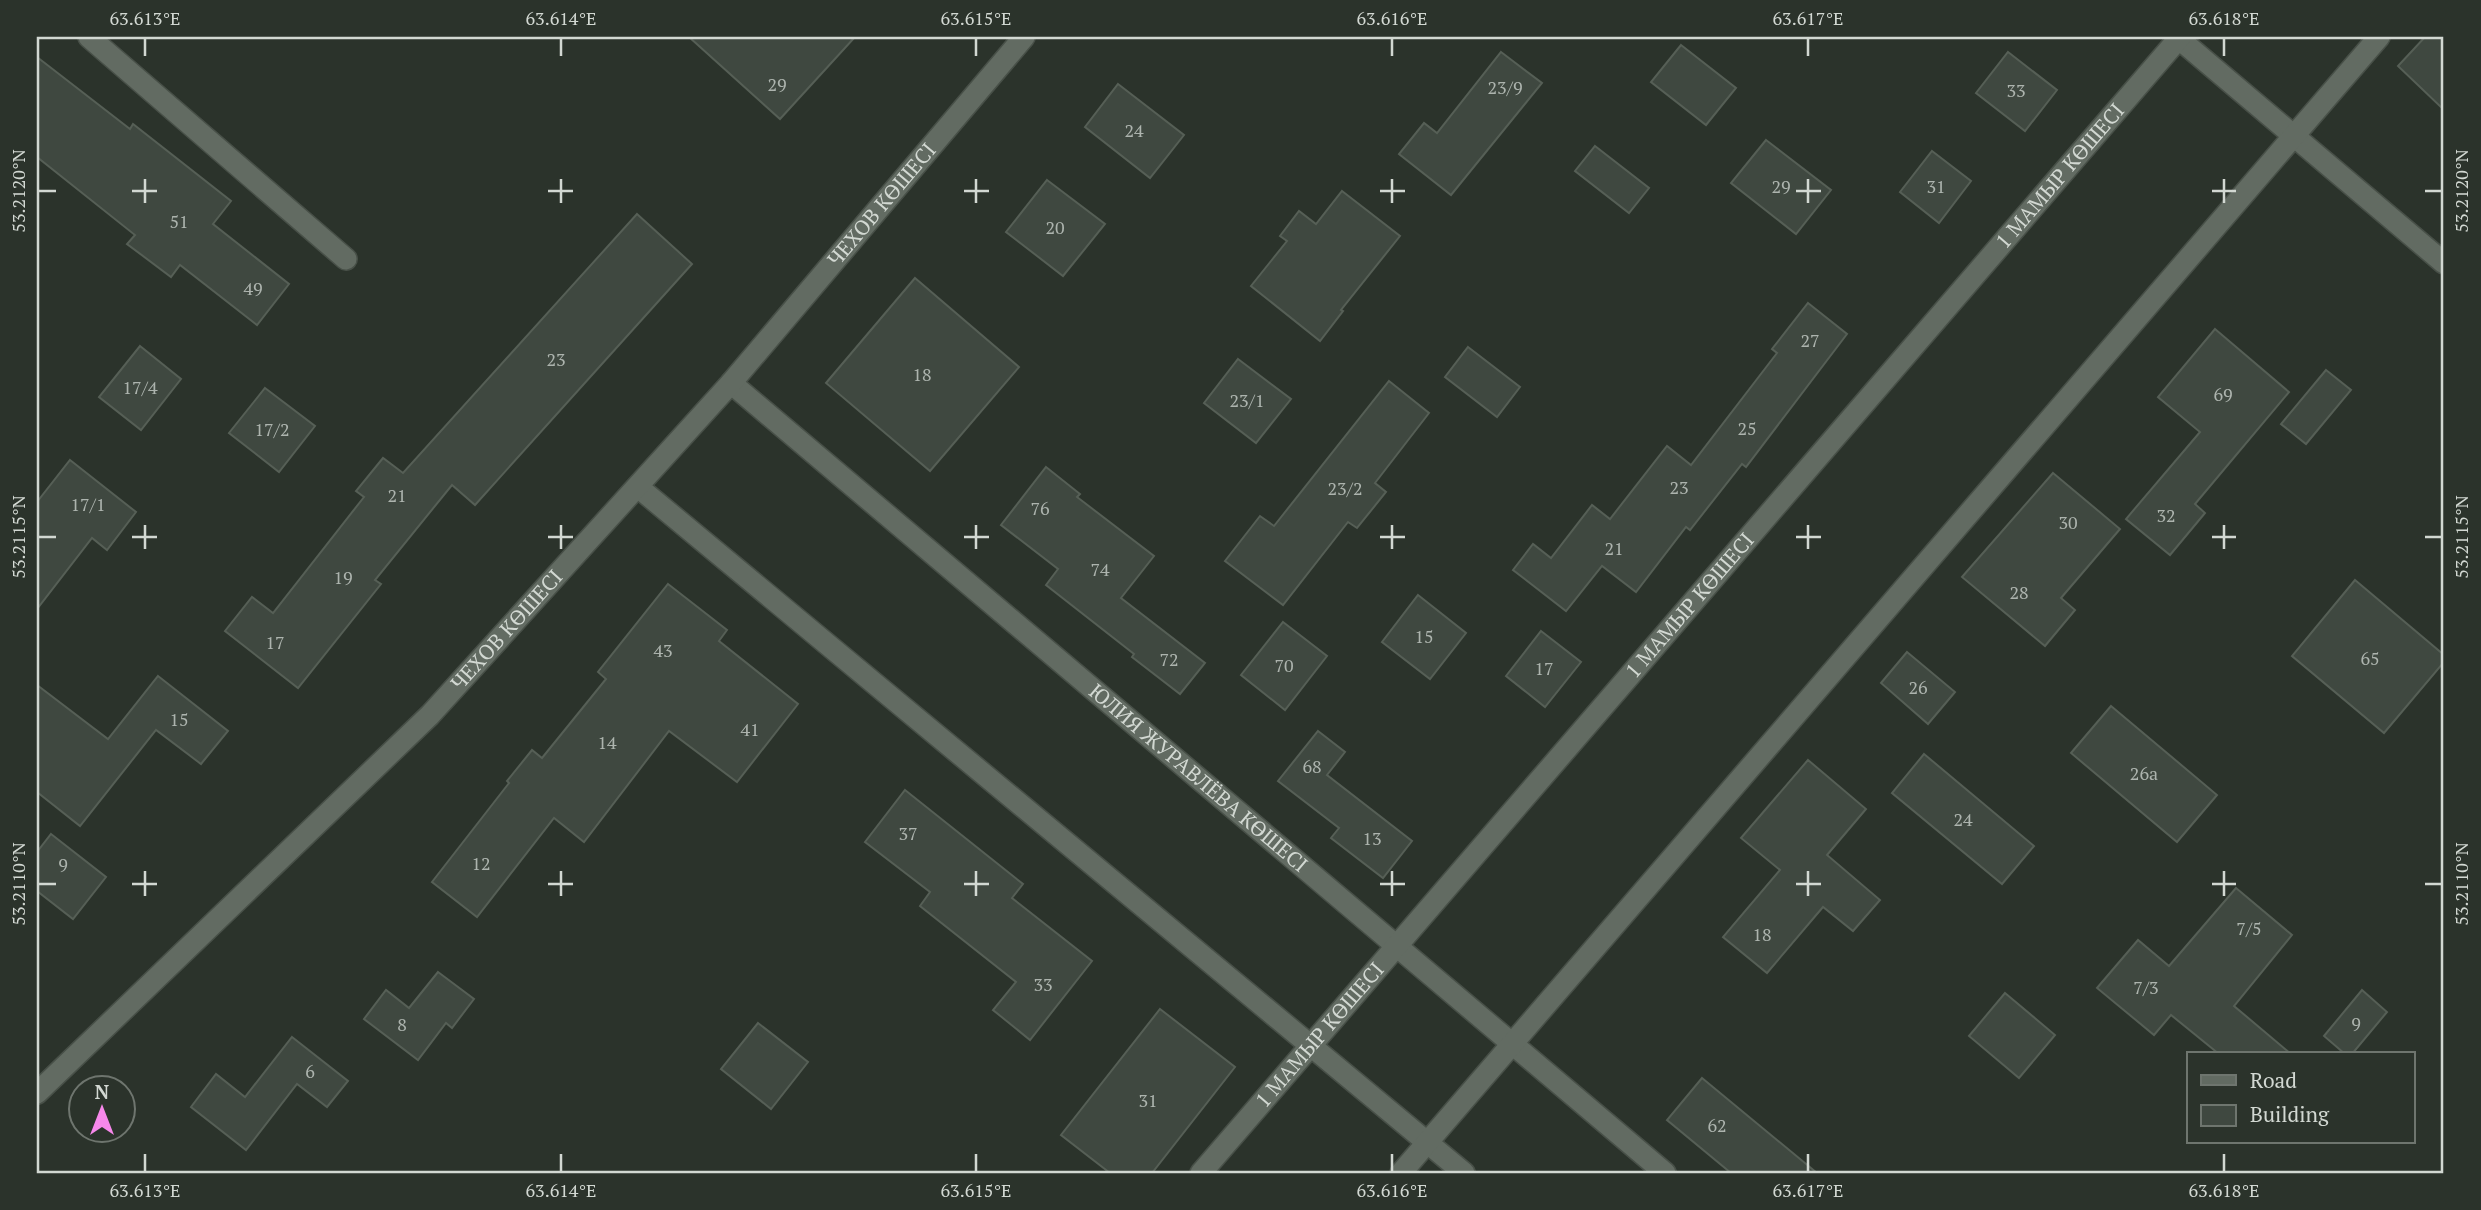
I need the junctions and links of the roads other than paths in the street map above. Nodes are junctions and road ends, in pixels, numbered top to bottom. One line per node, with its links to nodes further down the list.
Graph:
1 (89, 37): 6 (street)
2 (1024, 37): 8 (street, ЧЕХОВ КӨШЕСІ)
3 (2179, 37): 5 (street); 10 (street, 1 МАМЫР КӨШЕСІ)
4 (2379, 37): 5 (street)
5 (2294, 135): 7 (street); 11 (street)
6 (346, 259)
7 (2444, 263)
8 (731, 383): 9 (street, ЧЕХОВ КӨШЕСІ); 10 (street, ЮЛИЯ ЖУРАВЛЁВА КӨШЕСІ)
9 (638, 487): 12 (street); 13 (street, ЧЕХОВ КӨШЕСІ)
10 (1396, 946): 11 (street, ЮЛИЯ ЖУРАВЛЁВА КӨШЕСІ); 12 (street, 1 МАМЫР КӨШЕСІ)
11 (1512, 1044): 14 (street); 18 (street, ЮЛИЯ ЖУРАВЛЁВА КӨШЕСІ)
12 (1310, 1046): 14 (street); 15 (street, 1 МАМЫР КӨШЕСІ)
13 (37, 1093)
14 (1427, 1143): 16 (street); 17 (street)
15 (1200, 1173)
16 (1401, 1173)
17 (1464, 1173)
18 (1665, 1173)

